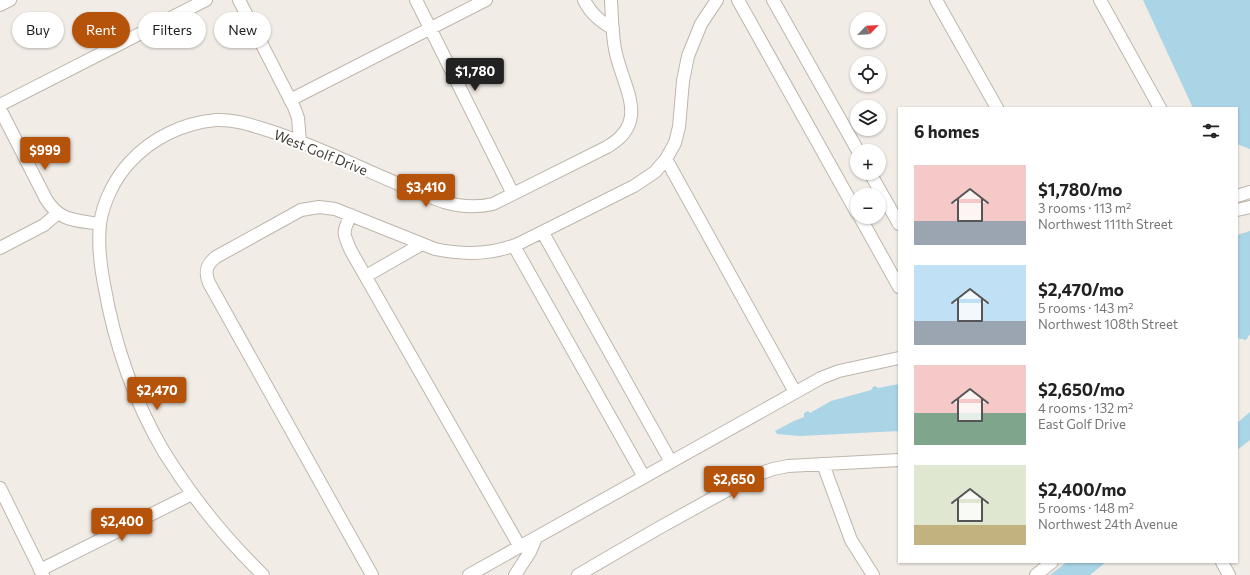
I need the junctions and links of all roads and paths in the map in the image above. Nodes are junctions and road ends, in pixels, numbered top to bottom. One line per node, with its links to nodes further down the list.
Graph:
1 (10, 0): 13 (street)
2 (206, 0): 17 (street)
3 (239, 0): 16 (street)
4 (416, 0): 14 (street)
5 (486, 0): 14 (street)
6 (584, 0): 15 (street)
7 (611, 0): 15 (street, West Golf Drive)
8 (717, 0): 23 (street)
9 (738, 0): 30 (street)
10 (773, 0): 22 (street)
11 (936, 0): 18 (street)
12 (1100, 0): 19 (street)
13 (0, 5)
14 (430, 28): 16 (street); 28 (street)
15 (613, 29): 28 (street, West Golf Drive)
16 (290, 100): 21 (street)
17 (0, 105)
18 (995, 107)
19 (1159, 107)
20 (0, 109): 33 (street)
21 (300, 141): 28 (street, West Golf Drive); 36 (street, West Golf Drive)
22 (854, 144)
23 (666, 159): 38 (street); 45 (street)
24 (874, 180): 35 (street)
25 (1250, 188): 26 (street)
26 (1238, 190)
27 (1250, 192): 29 (street)
28 (513, 194)
29 (1238, 196)
30 (850, 200)
31 (1250, 207): 32 (street)
32 (1238, 210)
33 (58, 213): 36 (street); 41 (street)
34 (350, 215): 39 (street); 42 (street); 58 (street)
35 (898, 222)
36 (100, 224): 51 (street, West Golf Drive)
37 (864, 224): 43 (street)
38 (543, 233): 40 (street); 47 (street)
39 (422, 244): 40 (street); 42 (street)
40 (514, 246): 49 (street)
41 (0, 248)
42 (366, 276): 53 (street)
43 (898, 286)
44 (898, 358): 45 (street)
45 (795, 392): 47 (street)
46 (898, 460): 48 (street)
47 (671, 462): 49 (street)
48 (823, 464): 61 (street); 62 (street)
49 (644, 477): 52 (street)
50 (0, 488): 56 (street)
51 (192, 494): 56 (street); 57 (street, West Golf Drive)
52 (536, 538): 53 (street); 60 (street)
53 (520, 547): 59 (street)
54 (1051, 563): 63 (street)
55 (1222, 563): 64 (street)
56 (42, 572)
57 (263, 575)
58 (372, 575)
59 (469, 575)
60 (515, 575)
61 (578, 575)
62 (873, 575)
63 (1036, 575)
64 (1228, 575)

